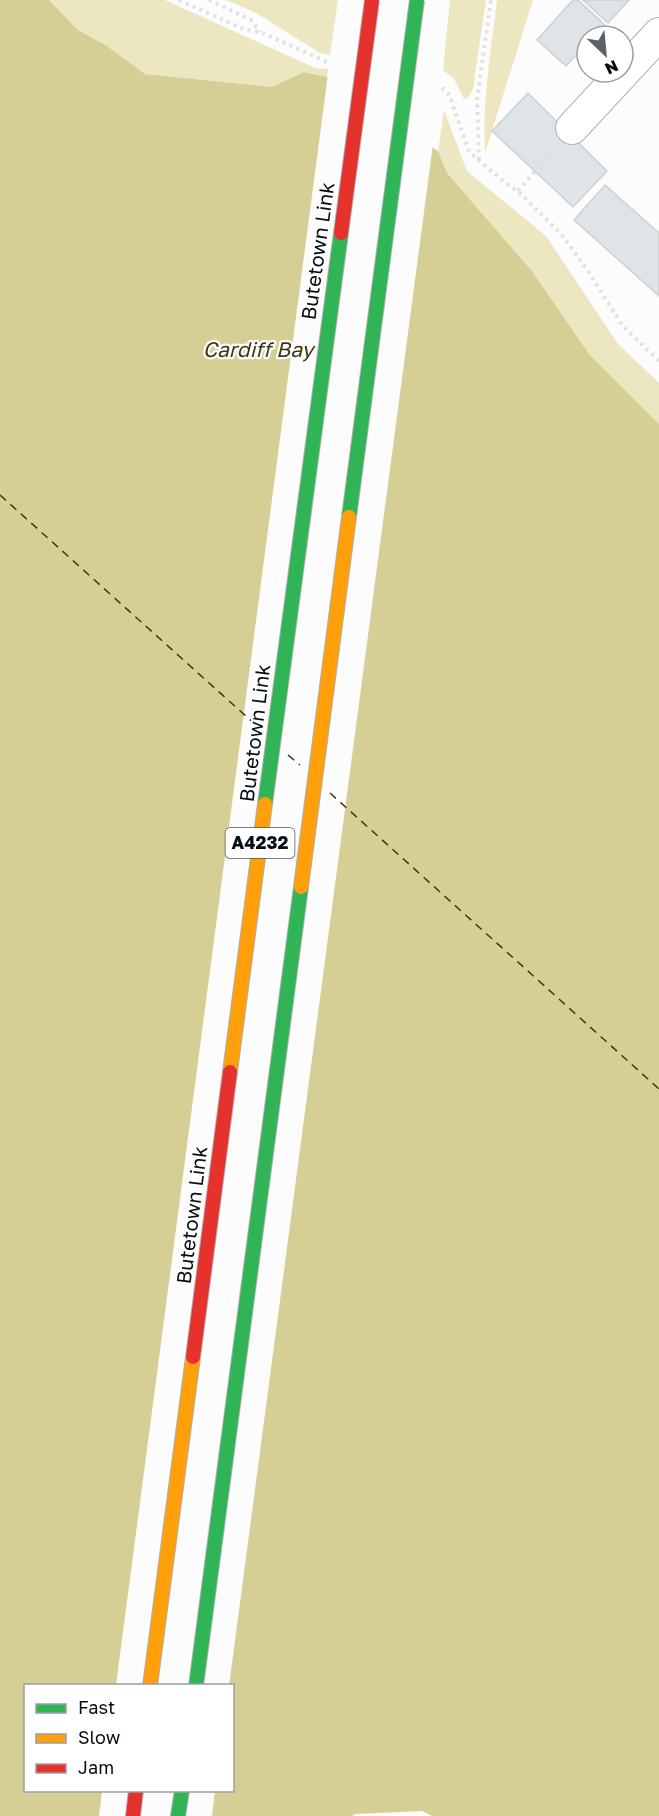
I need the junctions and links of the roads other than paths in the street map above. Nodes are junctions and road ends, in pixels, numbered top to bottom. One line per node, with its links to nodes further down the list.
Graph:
1 (372, 0): 5 (main road, Butetown Link / A4232, bridge)
2 (417, 0): 6 (main road, A4232, bridge)
3 (659, 34): 4 (street)
4 (572, 128)
5 (150, 1684)
6 (196, 1684)
7 (136, 1792): 9 (main road)
8 (182, 1792): 10 (main road)
9 (133, 1816)
10 (178, 1816)

